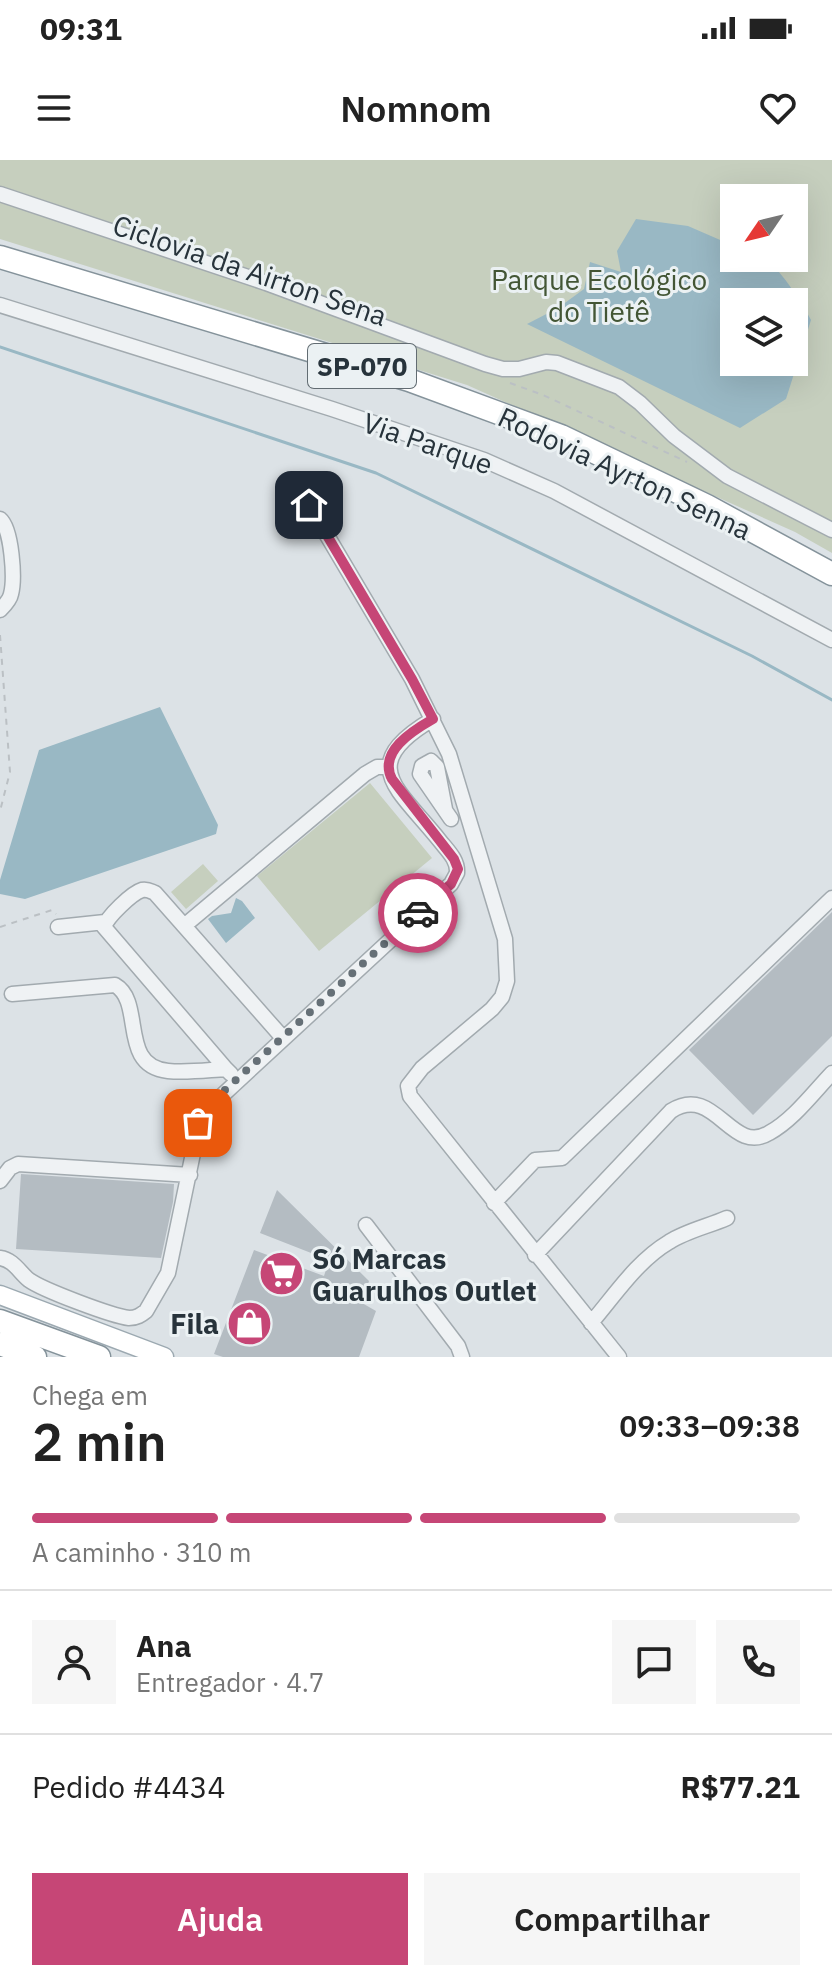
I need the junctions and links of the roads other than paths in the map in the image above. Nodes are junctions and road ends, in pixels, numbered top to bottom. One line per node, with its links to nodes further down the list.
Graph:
1 (0, 194): 6 (street)
2 (0, 257): 7 (highway, Rodovia Ayrton Senna / SP-070)
3 (0, 305): 9 (street, Via Parque)
4 (309, 505): 10 (street)
5 (0, 519): 8 (street)
6 (832, 530)
7 (832, 574)
8 (0, 610)
9 (832, 640)
10 (433, 719): 11 (street); 26 (street)
11 (388, 767): 13 (street); 16 (street)
12 (434, 793): 12 (street); 13 (street)
13 (414, 809): 21 (street)
14 (832, 898): 26 (street)
15 (105, 922): 16 (street); 17 (street); 18 (street)
16 (184, 926): 21 (street)
17 (60, 927)
18 (136, 965): 19 (street); 23 (street)
19 (122, 990): 20 (street); 23 (street)
20 (12, 994)
21 (283, 1038): 23 (street)
22 (832, 1073): 30 (street)
23 (231, 1075): 24 (street)
24 (190, 1175): 25 (street); 29 (street)
25 (0, 1181)
26 (494, 1203): 30 (street)
27 (727, 1218): 33 (street)
28 (366, 1225): 38 (street)
29 (1, 1255)
30 (535, 1255): 33 (street)
31 (0, 1295): 37 (main road)
32 (0, 1321): 36 (highway)
33 (591, 1323): 39 (street)
34 (0, 1344): 35 (highway)
35 (35, 1357)
36 (99, 1357)
37 (164, 1357)
38 (462, 1357)
39 (619, 1357)

